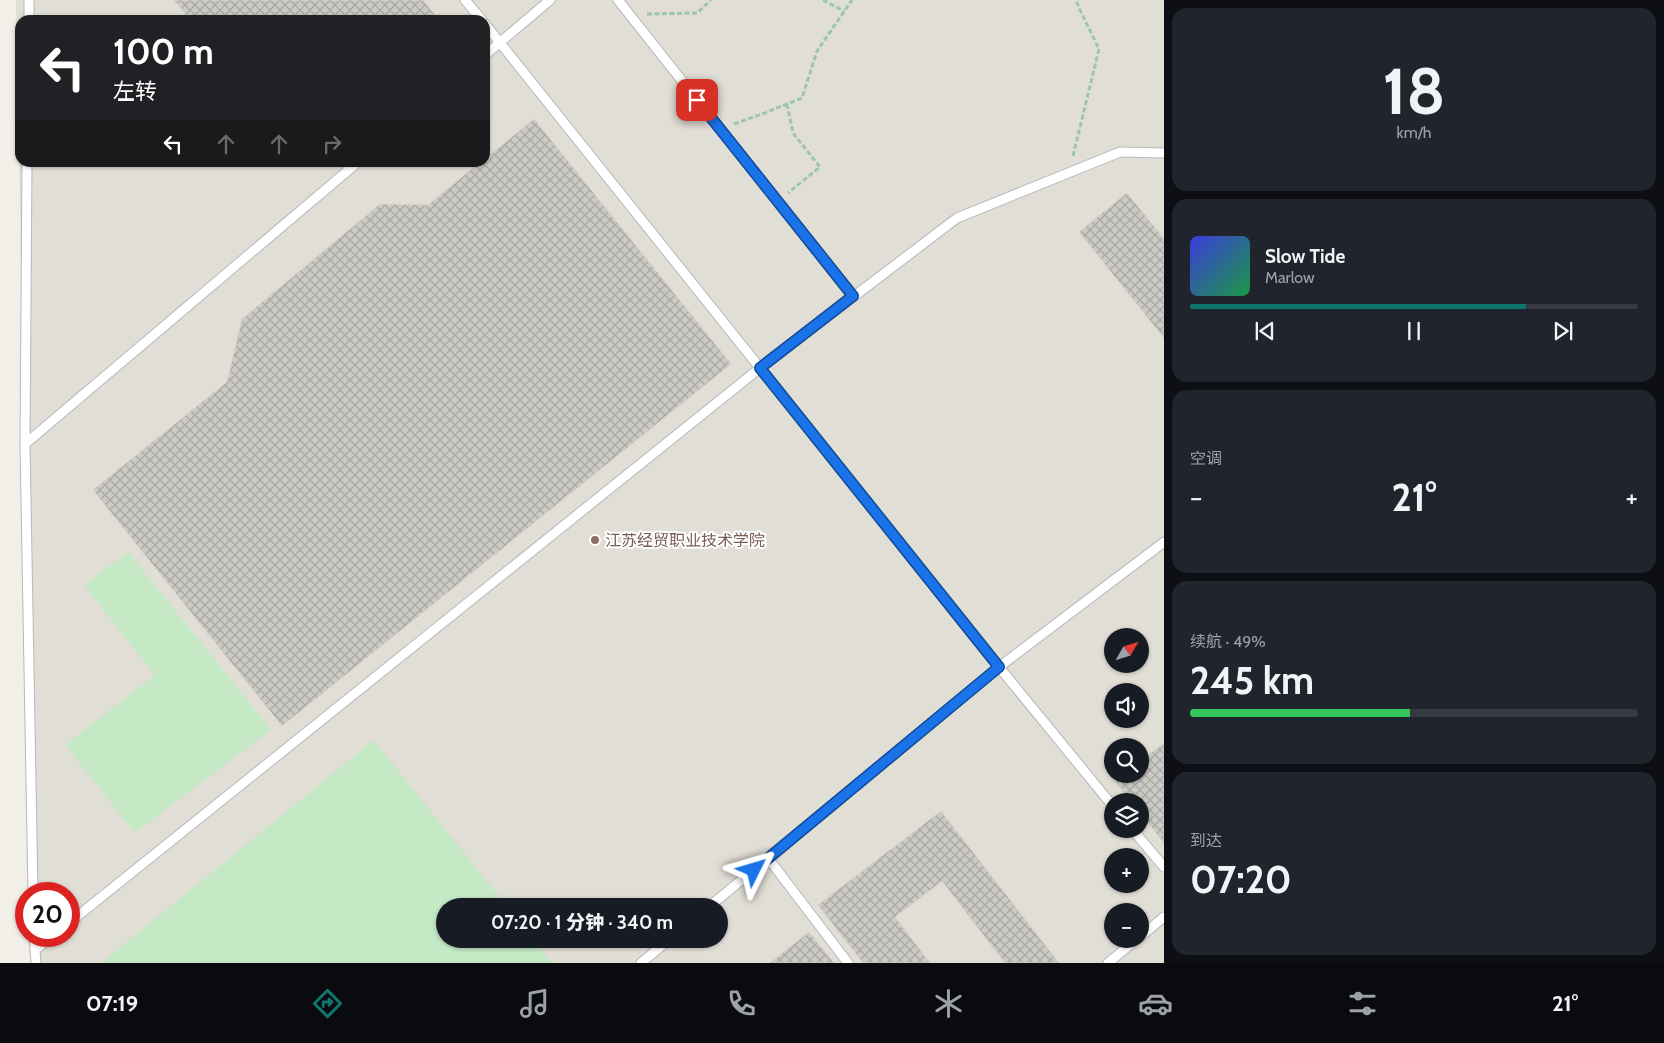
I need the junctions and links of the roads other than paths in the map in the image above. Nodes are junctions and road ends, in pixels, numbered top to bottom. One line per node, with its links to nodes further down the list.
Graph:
1 (29, 0): 5 (lane)
2 (465, 0): 6 (lane)
3 (550, 0): 8 (lane)
4 (618, 0): 13 (lane)
5 (28, 15)
6 (478, 15)
7 (490, 30): 8 (lane)
8 (500, 42): 9 (lane); 14 (lane)
9 (490, 51)
10 (1164, 152): 13 (lane)
11 (27, 167): 15 (lane)
12 (352, 167): 15 (lane)
13 (853, 296): 14 (lane)
14 (760, 368): 17 (lane); 24 (lane)
15 (25, 444): 22 (lane)
16 (1164, 542): 17 (lane)
17 (999, 667): 18 (lane); 20 (lane)
18 (1104, 795)
19 (1139, 838): 21 (lane)
20 (768, 858): 23 (lane); 33 (lane)
21 (1164, 868)
22 (33, 882)
23 (720, 898)
24 (80, 914)
25 (1164, 917): 26 (lane)
26 (1149, 930)
27 (38, 947): 30 (lane)
28 (659, 948): 32 (lane)
29 (1127, 948): 34 (lane)
30 (34, 950): 31 (lane)
31 (36, 963)
32 (641, 963)
33 (848, 963)
34 (1108, 963)

